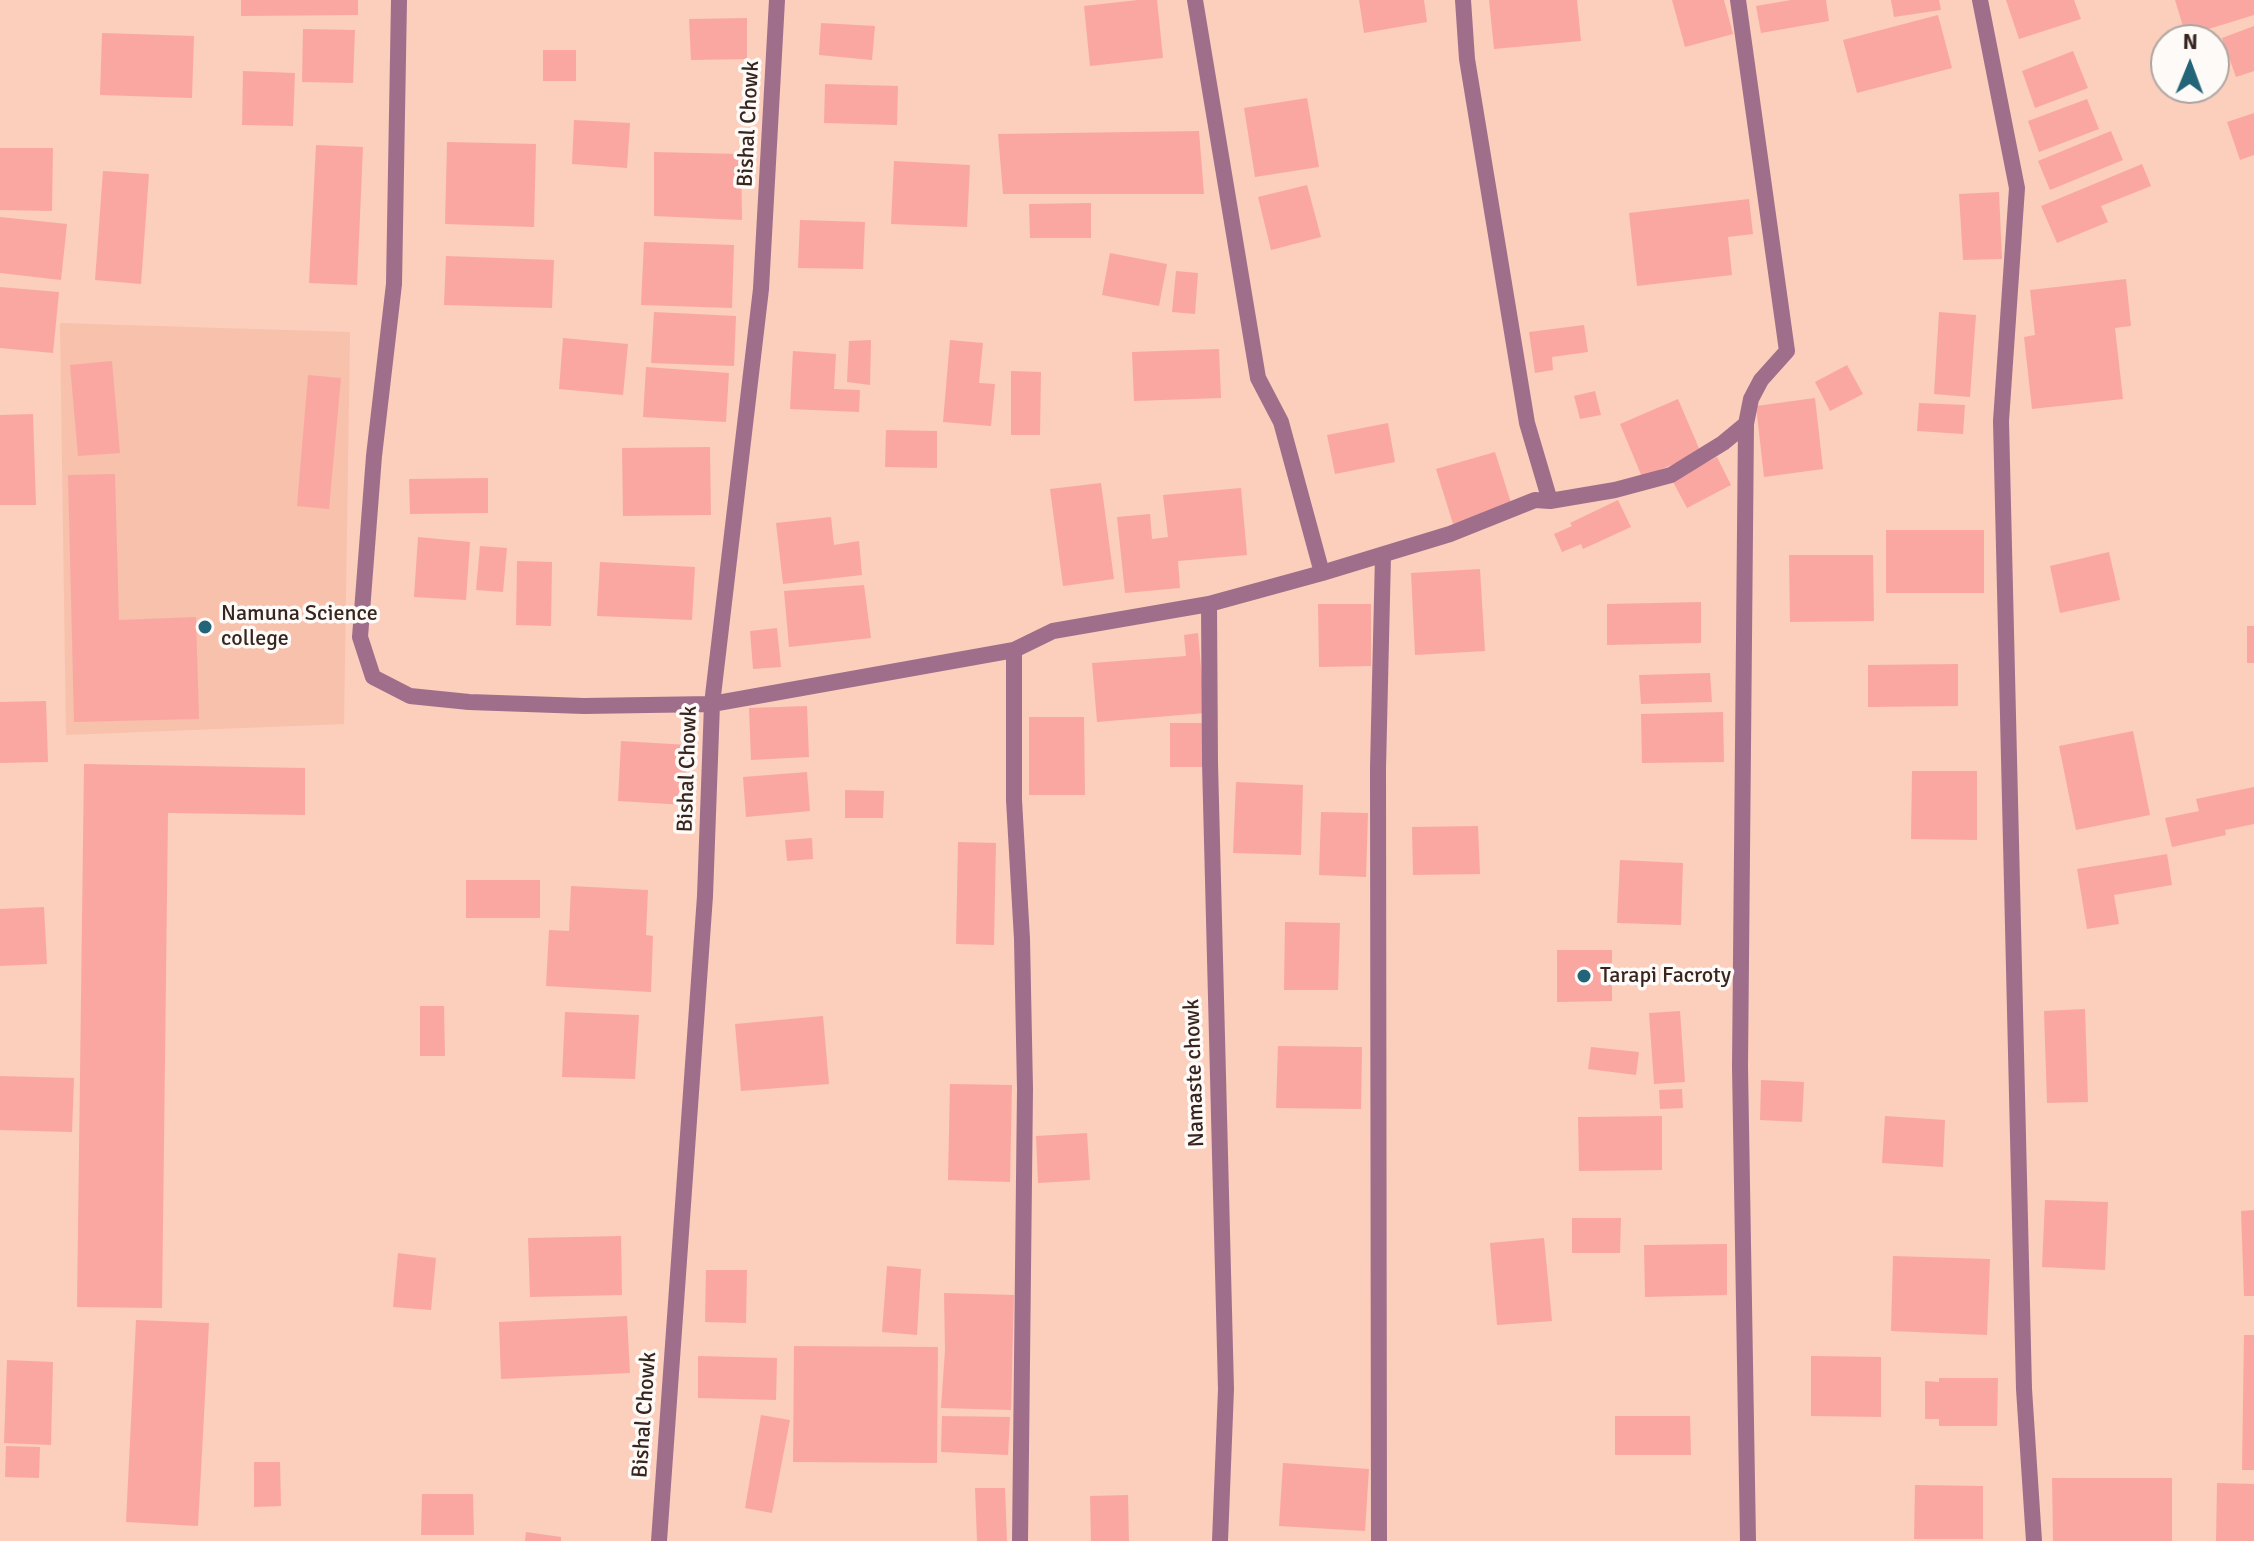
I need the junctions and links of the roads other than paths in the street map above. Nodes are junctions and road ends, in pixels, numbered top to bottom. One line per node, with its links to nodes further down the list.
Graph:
1 (399, 0): 13 (street)
2 (777, 0): 13 (street, Bishal Chowk)
3 (1195, 0): 10 (street)
4 (1463, 0): 8 (street)
5 (1738, 0): 7 (street)
6 (1980, 0): 19 (street)
7 (1746, 424): 8 (street); 18 (street)
8 (1550, 501): 9 (street)
9 (1383, 555): 10 (street); 17 (street)
10 (1322, 573): 11 (street)
11 (1209, 604): 12 (street); 16 (street, Namaste chowk)
12 (1014, 650): 13 (street); 15 (street)
13 (712, 704): 14 (street, Bishal Chowk)
14 (659, 1541)
15 (1020, 1541)
16 (1220, 1541)
17 (1379, 1541)
18 (1748, 1541)
19 (2034, 1541)

